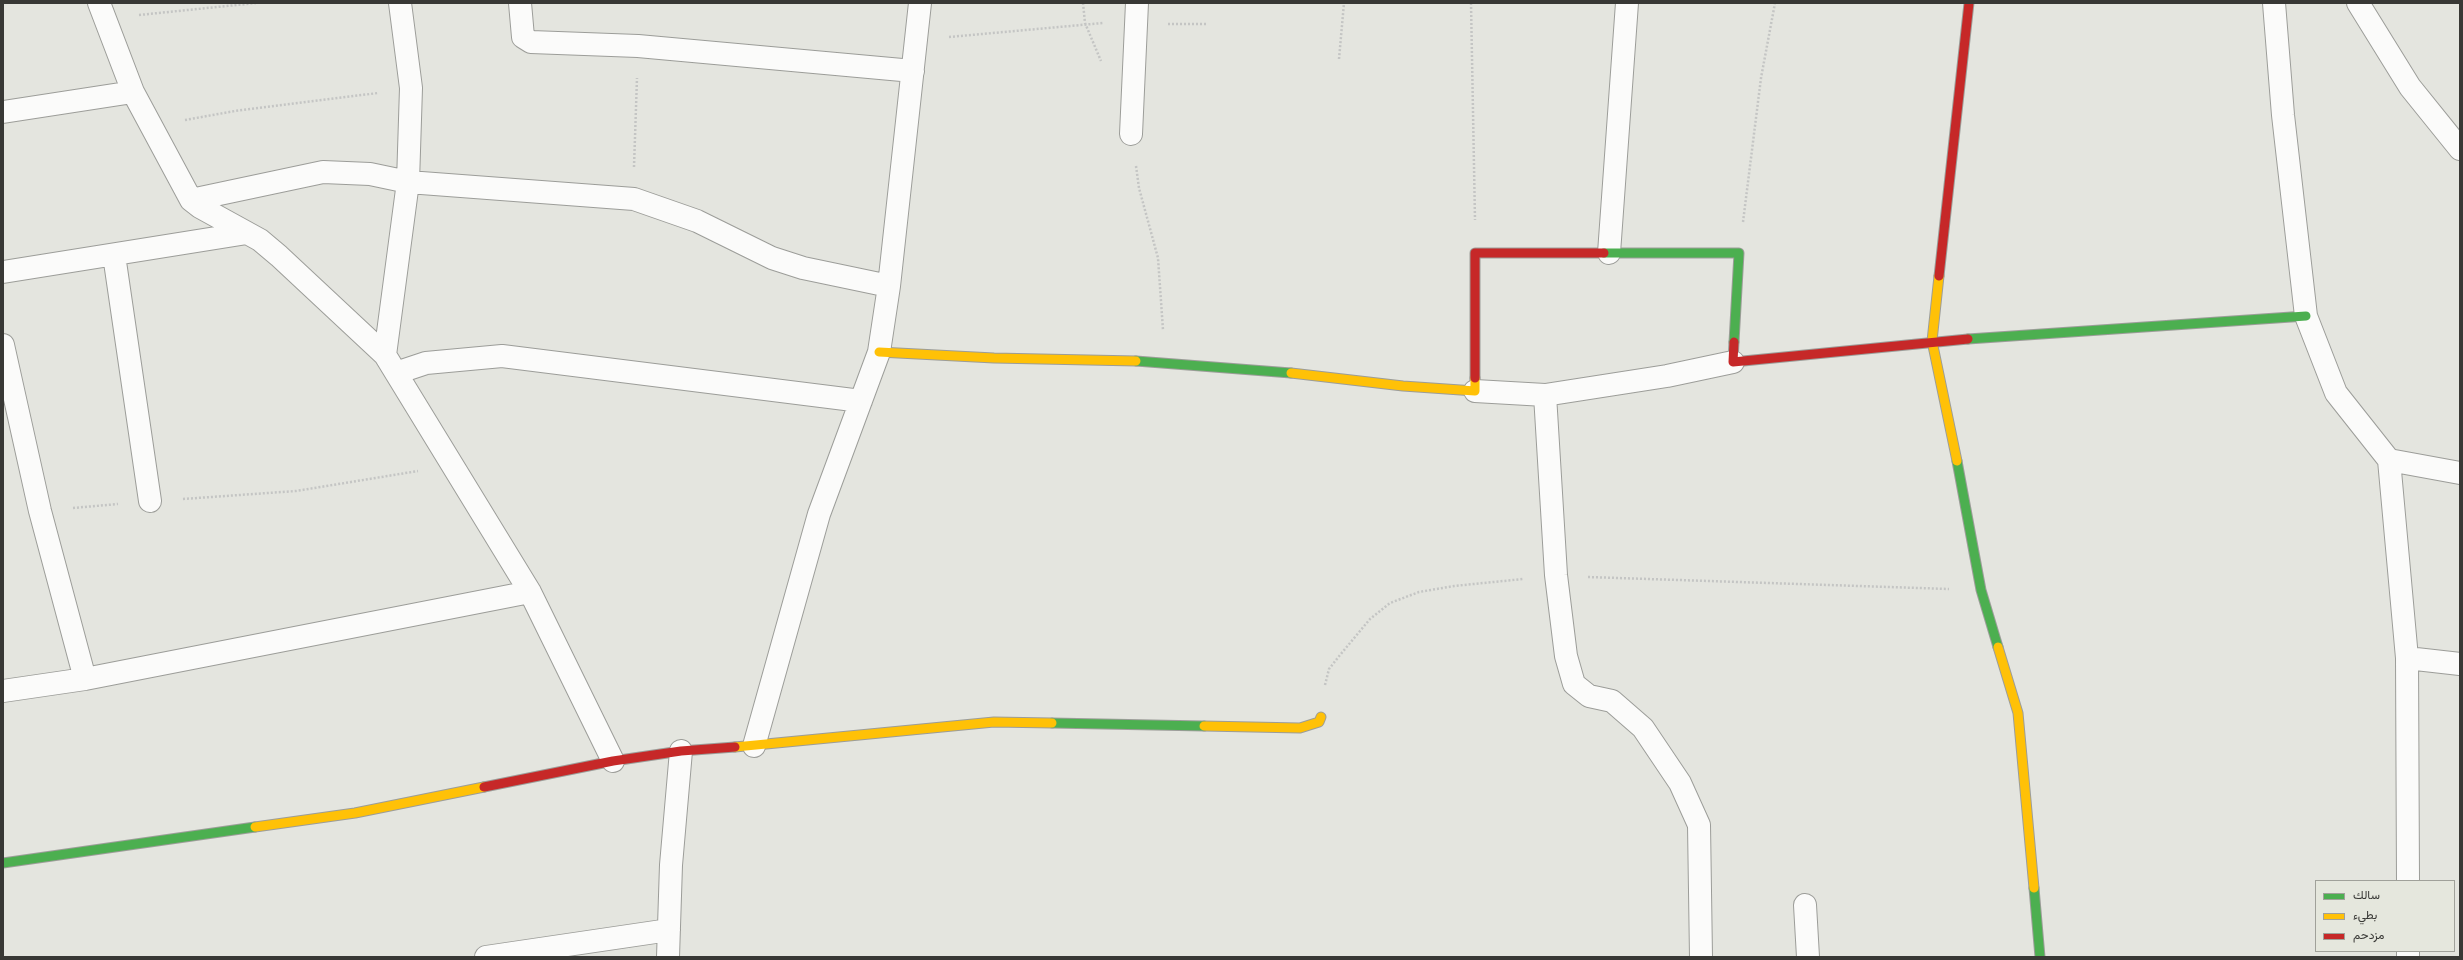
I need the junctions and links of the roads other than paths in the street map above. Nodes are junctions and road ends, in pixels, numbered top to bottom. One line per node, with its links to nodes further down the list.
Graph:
1 (400, 3): 15 (street)
2 (520, 3): 10 (street)
3 (920, 3): 10 (street)
4 (1627, 3): 18 (street)
5 (1969, 3): 23 (street)
6 (2274, 3): 22 (street)
7 (2358, 3): 14 (street)
8 (101, 11): 11 (street)
9 (1136, 13): 13 (street)
10 (913, 71): 21 (street)
11 (133, 92): 12 (street); 16 (street)
12 (3, 112)
13 (1131, 134)
14 (2460, 149)
15 (408, 182): 16 (street); 21 (street); 27 (street)
16 (191, 200): 17 (street)
17 (247, 233): 19 (street); 27 (street)
18 (1609, 253): 26 (street); 28 (street)
19 (114, 255): 20 (street); 33 (street)
20 (3, 272)
21 (889, 286): 25 (street)
22 (2306, 316): 23 (street); 31 (street)
23 (1932, 341): 26 (street); 52 (street)
24 (3, 344): 37 (street)
25 (879, 352): 28 (street); 30 (street)
26 (1733, 362): 29 (street)
27 (390, 364): 30 (street); 34 (street)
28 (1475, 391): 29 (street)
29 (1545, 395): 50 (street)
30 (861, 402): 40 (street)
31 (2389, 460): 32 (street); 35 (street)
32 (2460, 473)
33 (150, 501)
34 (530, 592): 37 (street); 42 (street)
35 (2407, 658): 36 (street); 44 (street)
36 (2460, 664)
37 (85, 679): 38 (street)
38 (3, 691)
39 (1321, 717): 40 (street)
40 (754, 746): 41 (street)
41 (681, 751): 42 (street); 46 (street)
42 (613, 761): 43 (street)
43 (3, 863)
44 (2408, 880)
45 (1805, 905): 51 (street)
46 (669, 930): 47 (street); 49 (street)
47 (539, 953): 48 (street)
48 (486, 957)
49 (668, 957)
50 (1701, 957)
51 (1808, 957)
52 (2040, 957)

